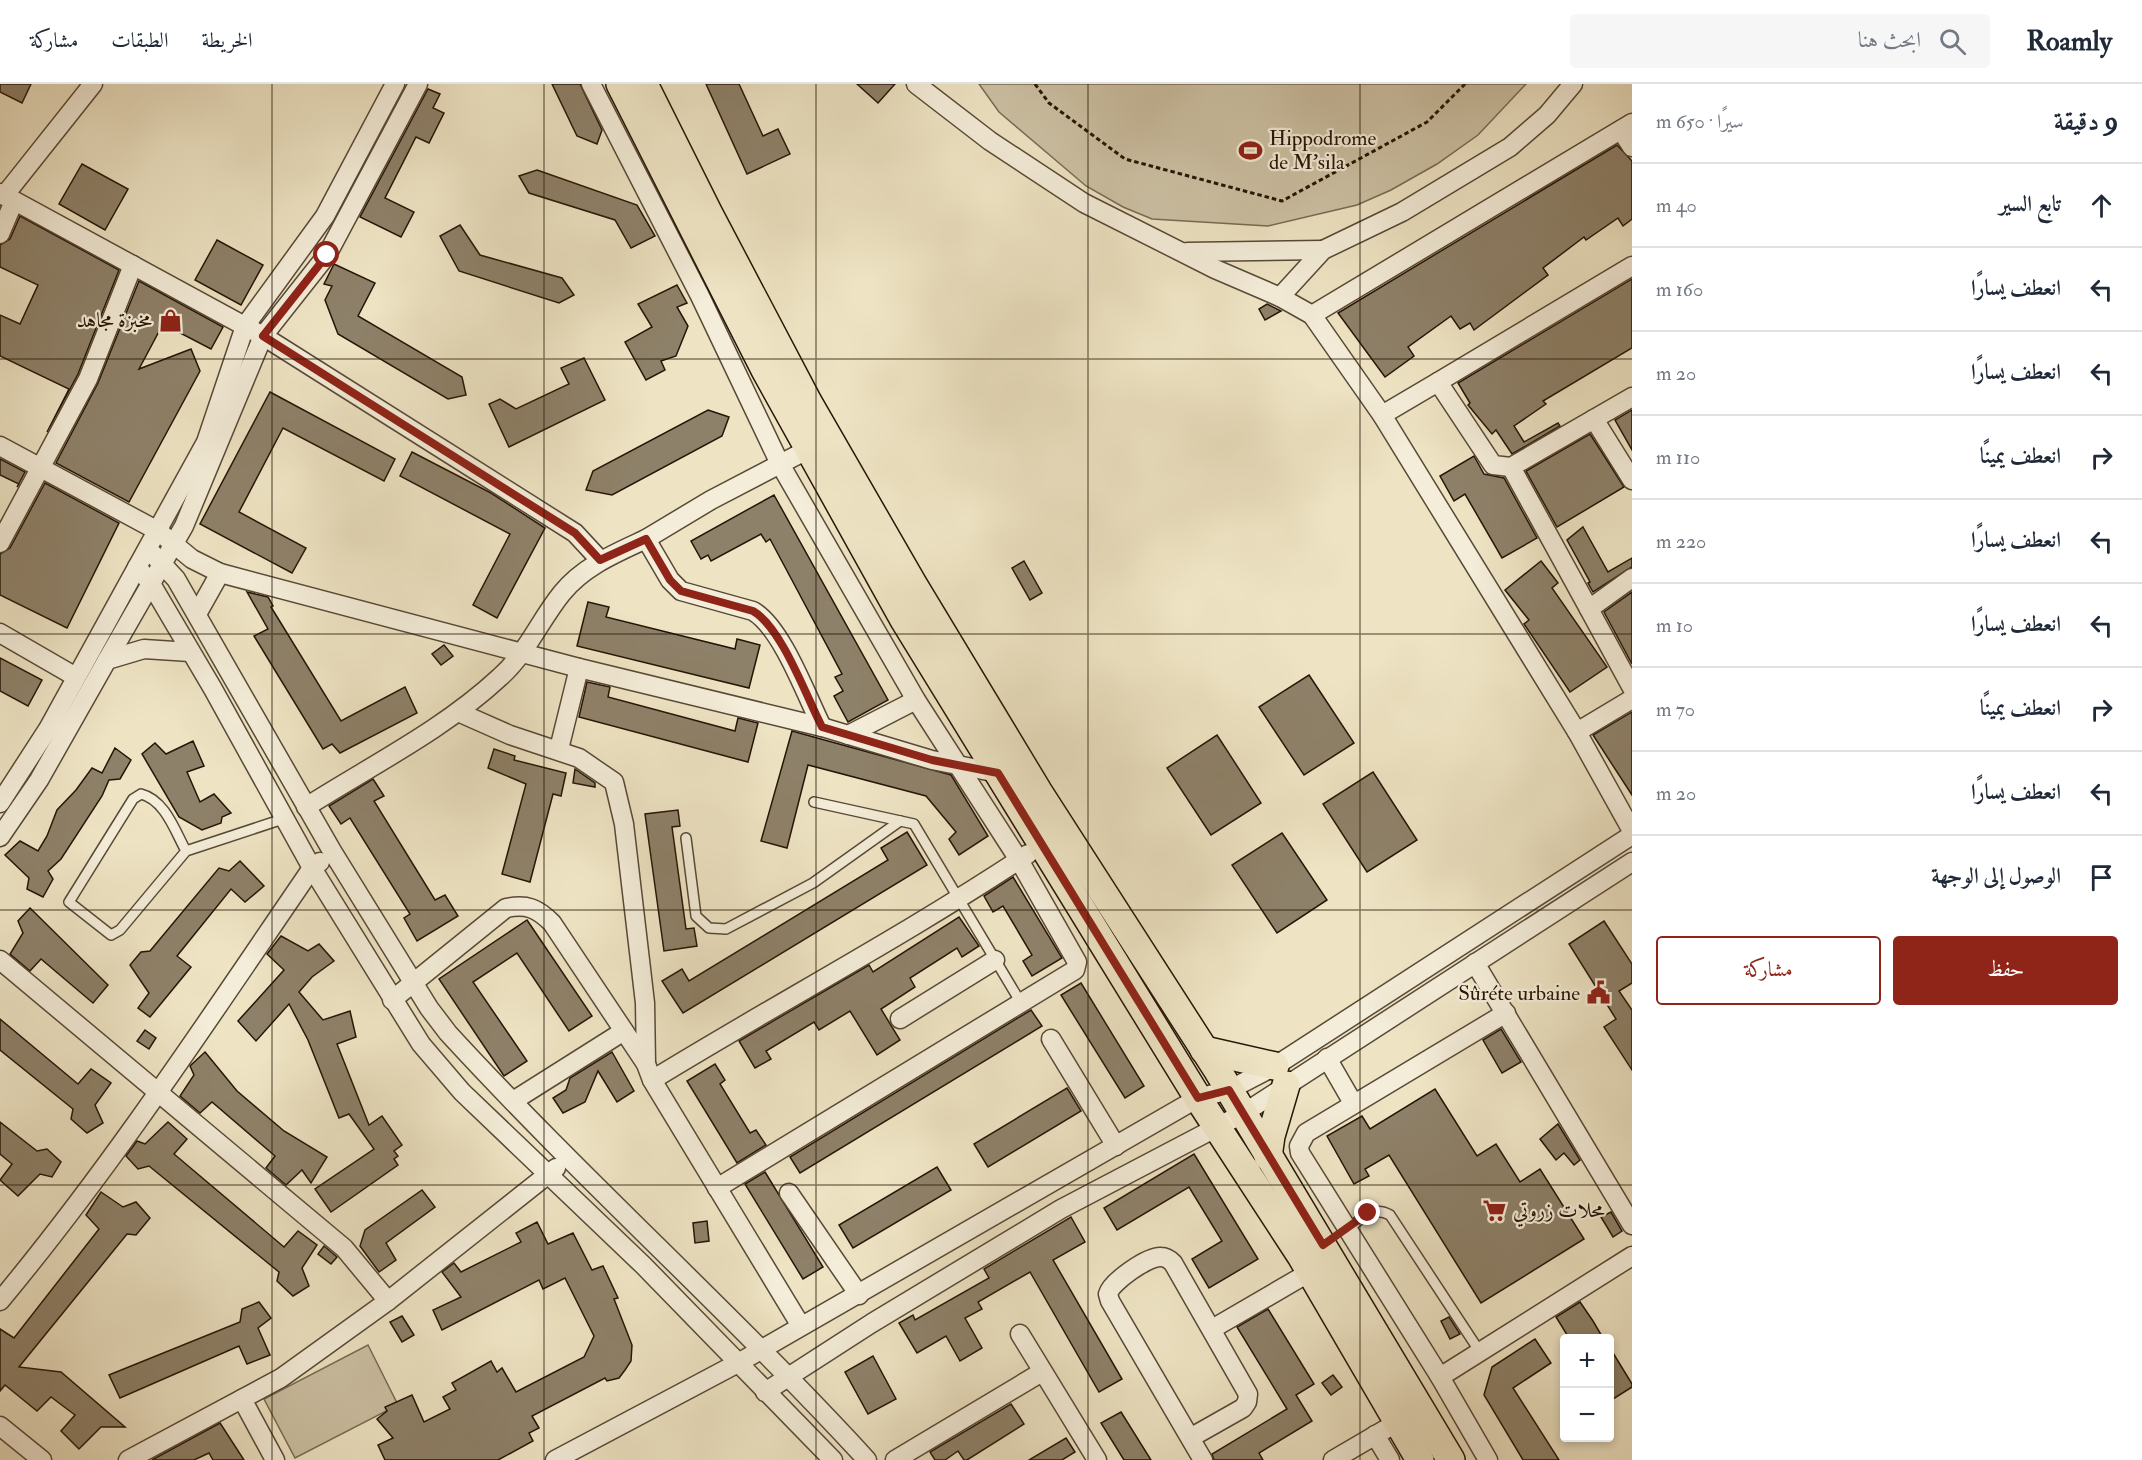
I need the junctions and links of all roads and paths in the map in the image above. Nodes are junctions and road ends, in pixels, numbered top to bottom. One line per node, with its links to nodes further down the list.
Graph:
1 (93, 84): 13 (street)
2 (395, 84): 21 (street)
3 (418, 84): 22 (street)
4 (591, 84): 29 (street)
5 (620, 84): 28 (main road)
6 (644, 84): 86 (main road)
7 (916, 84): 16 (street)
8 (1035, 84): 9 (path)
9 (1465, 84)
10 (1573, 84): 15 (street)
11 (1626, 127): 12 (street); 20 (street)
12 (1632, 147)
13 (6, 197): 14 (street); 17 (street)
14 (0, 234)
15 (1323, 250): 16 (street); 19 (street)
16 (1185, 252): 19 (street)
17 (133, 265): 21 (street); 31 (street)
18 (1632, 266): 23 (street)
19 (1280, 297): 20 (street)
20 (1312, 315): 25 (street)
21 (245, 326): 22 (street); 33 (street)
22 (263, 336): 36 (street); 38 (street)
23 (1438, 382): 25 (street); 30 (street)
24 (1632, 397): 26 (street)
25 (1382, 415): 56 (street)
26 (1594, 419): 30 (street); 32 (street)
27 (0, 446): 31 (street)
28 (809, 449): 29 (street); 60 (main road)
29 (780, 464): 34 (street); 53 (street)
30 (1511, 467): 43 (street)
31 (39, 468): 33 (street); 35 (street)
32 (1632, 480)
33 (158, 531): 36 (street); 37 (street)
34 (646, 539): 38 (street); 55 (street)
35 (0, 543)
36 (173, 544): 37 (street); 40 (street)
37 (155, 555): 39 (street); 42 (street); 44 (street)
38 (600, 560): 47 (street)
39 (137, 567): 42 (street); 50 (street)
40 (220, 573): 44 (street); 47 (street)
41 (1632, 578): 43 (street)
42 (150, 582): 46 (street); 48 (street)
43 (1588, 609): 51 (street)
44 (197, 614): 63 (street)
45 (0, 633): 50 (street)
46 (190, 651): 48 (street); 64 (street)
47 (522, 654): 49 (street); 54 (street)
48 (107, 660): 67 (street)
49 (579, 668): 55 (street); 58 (street)
50 (75, 677): 62 (street)
51 (1632, 688)
52 (1632, 699): 56 (street)
53 (916, 700): 57 (street); 59 (street)
54 (458, 712): 58 (street); 63 (street)
55 (822, 727): 57 (street)
56 (1577, 732): 66 (street)
57 (848, 735): 59 (street)
58 (559, 749): 88 (street)
59 (961, 766): 60 (street); 72 (street)
60 (998, 773): 69 (main road)
61 (814, 802): 65 (lane)
62 (0, 803)
63 (306, 807): 71 (street)
64 (286, 818): 70 (lane); 74 (street)
65 (900, 821): 68 (lane); 75 (lane)
66 (1632, 833): 89 (street)
67 (0, 837)
68 (686, 838)
69 (1043, 844): 72 (street); 92 (main road)
70 (186, 851): 70 (lane)
71 (332, 851): 74 (street); 79 (street)
72 (1019, 860): 75 (street); 81 (street)
73 (1632, 862): 78 (street)
74 (312, 868): 80 (street); 91 (street)
75 (959, 899): 77 (lane); 88 (street)
76 (0, 960): 91 (street)
77 (995, 960): 81 (lane); 83 (street)
78 (1475, 963): 82 (street); 87 (street)
79 (414, 979): 80 (street); 84 (street); 93 (street)
80 (392, 1000): 100 (street)
81 (1021, 1003): 101 (street)
82 (1506, 1013): 94 (street); 103 (street)
83 (900, 1019)
84 (624, 1031): 88 (street); 93 (street)
85 (1051, 1039): 97 (street)
86 (1204, 1050): 89 (main road); 90 (main road)
87 (1327, 1058): 89 (street); 94 (street)
88 (649, 1072): 101 (street)
89 (1280, 1075): 90 (street); 95 (street); 98 (main road)
90 (1229, 1090): 92 (street); 95 (main road)
91 (157, 1094): 108 (street); 109 (street)
92 (1198, 1098): 96 (main road); 97 (street)
93 (513, 1101): 99 (street)
94 (1353, 1103): 104 (street)
95 (1244, 1113): 96 (street); 98 (main road)
96 (1219, 1128): 106 (main road); 117 (street)
97 (1116, 1146): 107 (street)
98 (1269, 1157): 106 (main road)
99 (570, 1158): 100 (street); 113 (street)
100 (548, 1174): 109 (street); 115 (street)
101 (717, 1188): 110 (street)
102 (789, 1193): 107 (street)
103 (1632, 1225)
104 (1347, 1230): 106 (street); 114 (lane); 118 (street)
105 (1632, 1256): 114 (street)
106 (1311, 1258): 111 (street); 122 (main road); 136 (main road)
107 (859, 1295): 110 (street)
108 (0, 1300)
109 (388, 1301): 120 (street)
110 (801, 1326): 113 (street)
111 (1212, 1329): 123 (street); 123 (street)
112 (1020, 1334): 116 (street)
113 (761, 1348): 115 (street); 117 (street)
114 (1480, 1352): 118 (street)
115 (738, 1363): 119 (street); 127 (street)
116 (1042, 1372): 130 (street); 131 (street)
117 (790, 1376): 119 (street); 129 (street)
118 (1440, 1377): 137 (street)
119 (765, 1392): 128 (street)
120 (242, 1399): 125 (street); 126 (street)
121 (0, 1426): 124 (street)
122 (1387, 1429): 133 (street); 134 (street); 135 (main road)
123 (1190, 1438): 132 (street)
124 (42, 1460)
125 (128, 1460)
126 (275, 1460)
127 (555, 1460)
128 (833, 1460)
129 (867, 1460)
130 (895, 1460)
131 (1097, 1460)
132 (1203, 1460)
133 (1333, 1460)
134 (1390, 1460)
135 (1420, 1460)
136 (1451, 1460)
137 (1488, 1460)

